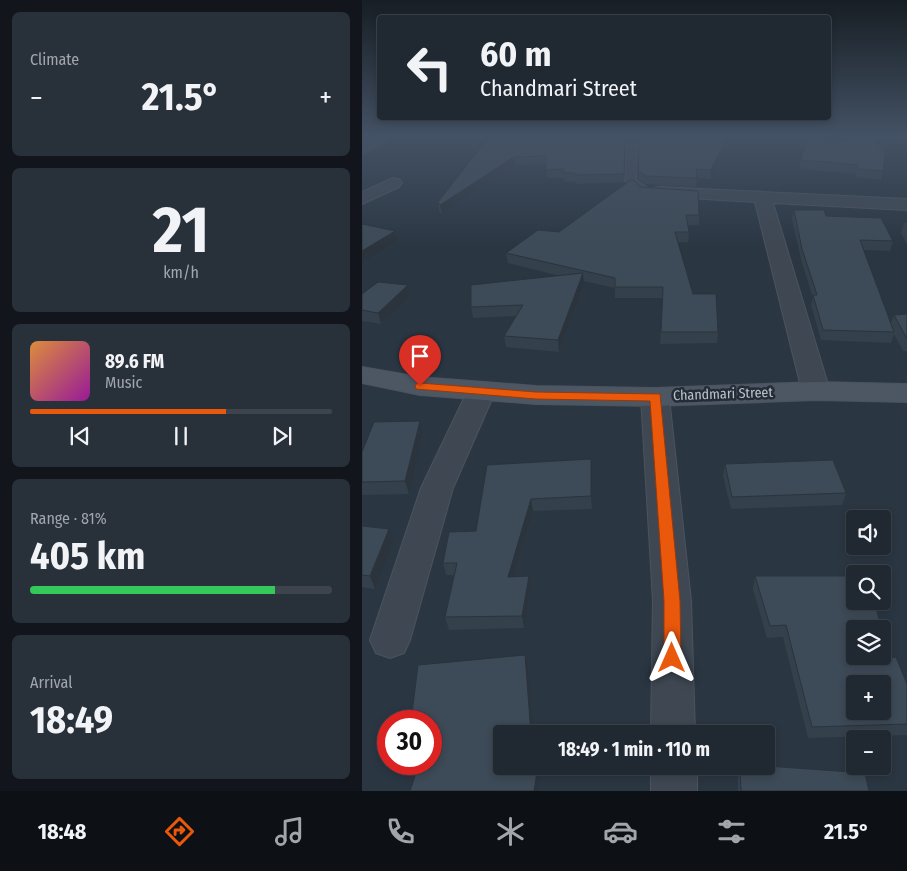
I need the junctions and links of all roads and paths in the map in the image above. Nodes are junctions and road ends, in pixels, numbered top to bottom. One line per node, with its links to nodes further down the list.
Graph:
1 (630, 174): 3 (lane)
2 (394, 183): 5 (street)
3 (646, 191): 4 (street)
4 (764, 199): 6 (street); 8 (street)
5 (362, 200)
6 (906, 206)
7 (362, 374): 9 (street, Chandmari Street)
8 (816, 391): 10 (street, Chandmari Street); 11 (street, Chandmari Street)
9 (480, 392): 11 (street, Chandmari Street); 12 (street)
10 (906, 393)
11 (656, 397): 13 (street)
12 (390, 640)
13 (673, 725)
14 (674, 775): 15 (street)
15 (674, 791)

